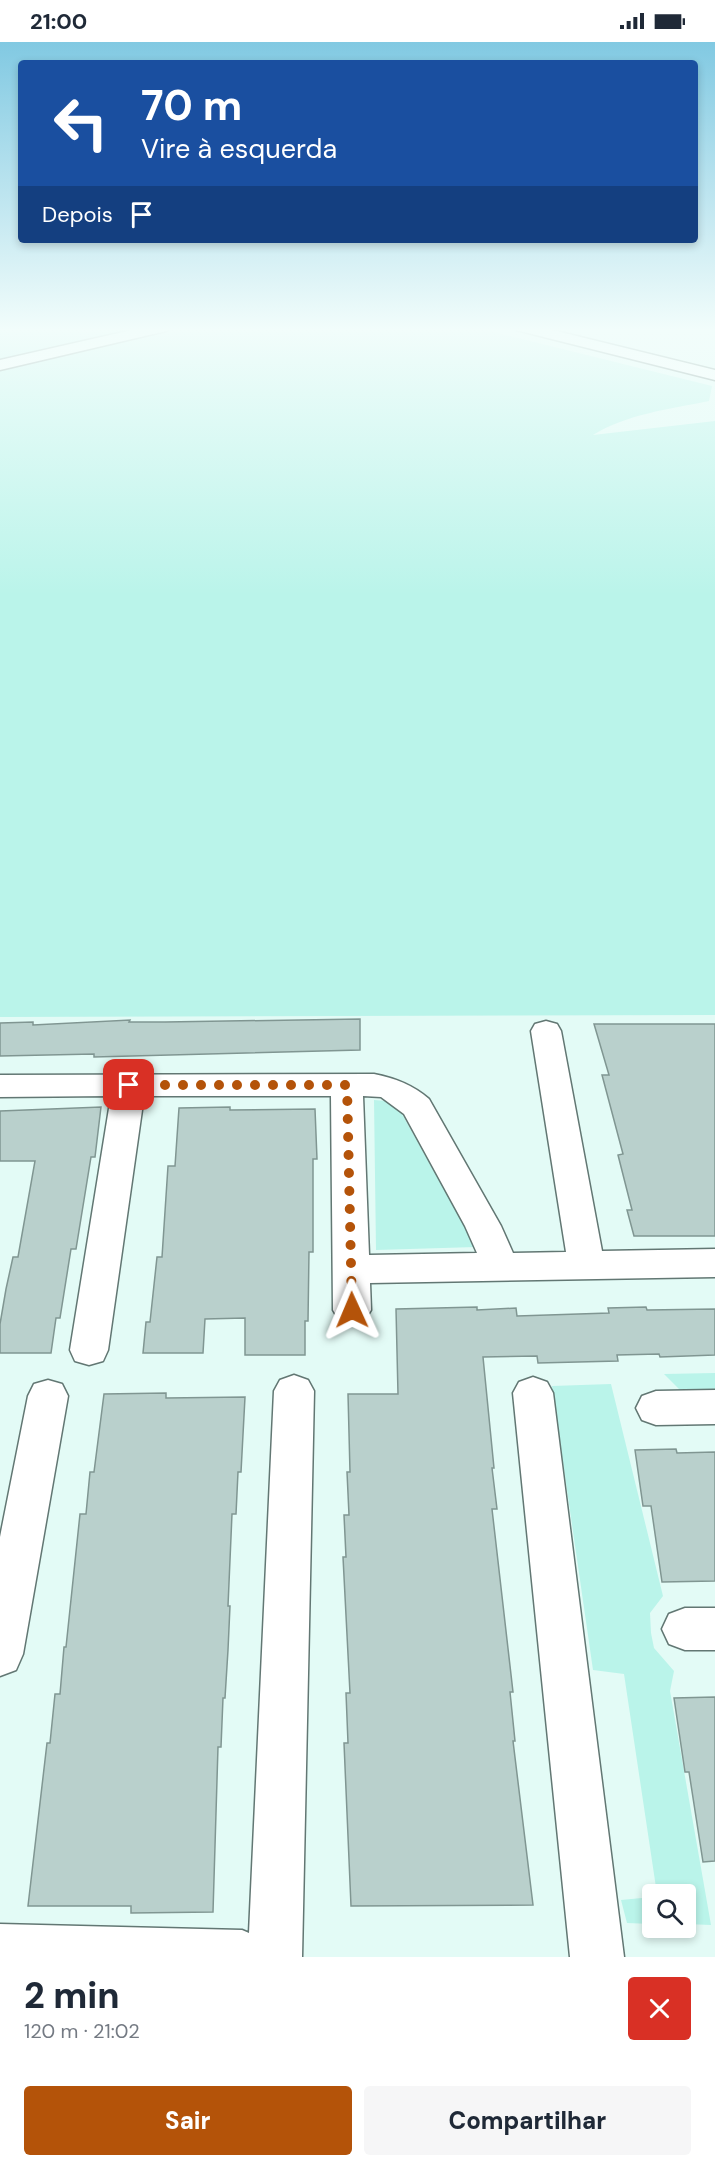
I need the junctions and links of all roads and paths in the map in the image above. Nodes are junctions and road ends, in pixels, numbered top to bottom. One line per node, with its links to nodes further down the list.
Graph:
1 (546, 1031): 7 (street)
2 (129, 1085): 3 (street); 4 (street); 10 (street)
3 (347, 1085): 6 (street); 8 (street)
4 (0, 1086)
5 (715, 1263): 7 (street)
6 (500, 1265): 7 (street); 8 (street)
7 (586, 1265)
8 (351, 1269): 9 (street)
9 (352, 1310)
10 (89, 1350)
11 (294, 1391): 19 (street)
12 (533, 1393): 20 (street)
13 (48, 1396): 16 (street)
14 (715, 1407): 15 (street)
15 (656, 1408)
16 (0, 1654)
17 (0, 1951): 18 (street)
18 (242, 1957)
19 (275, 1957)
20 (597, 1957)

